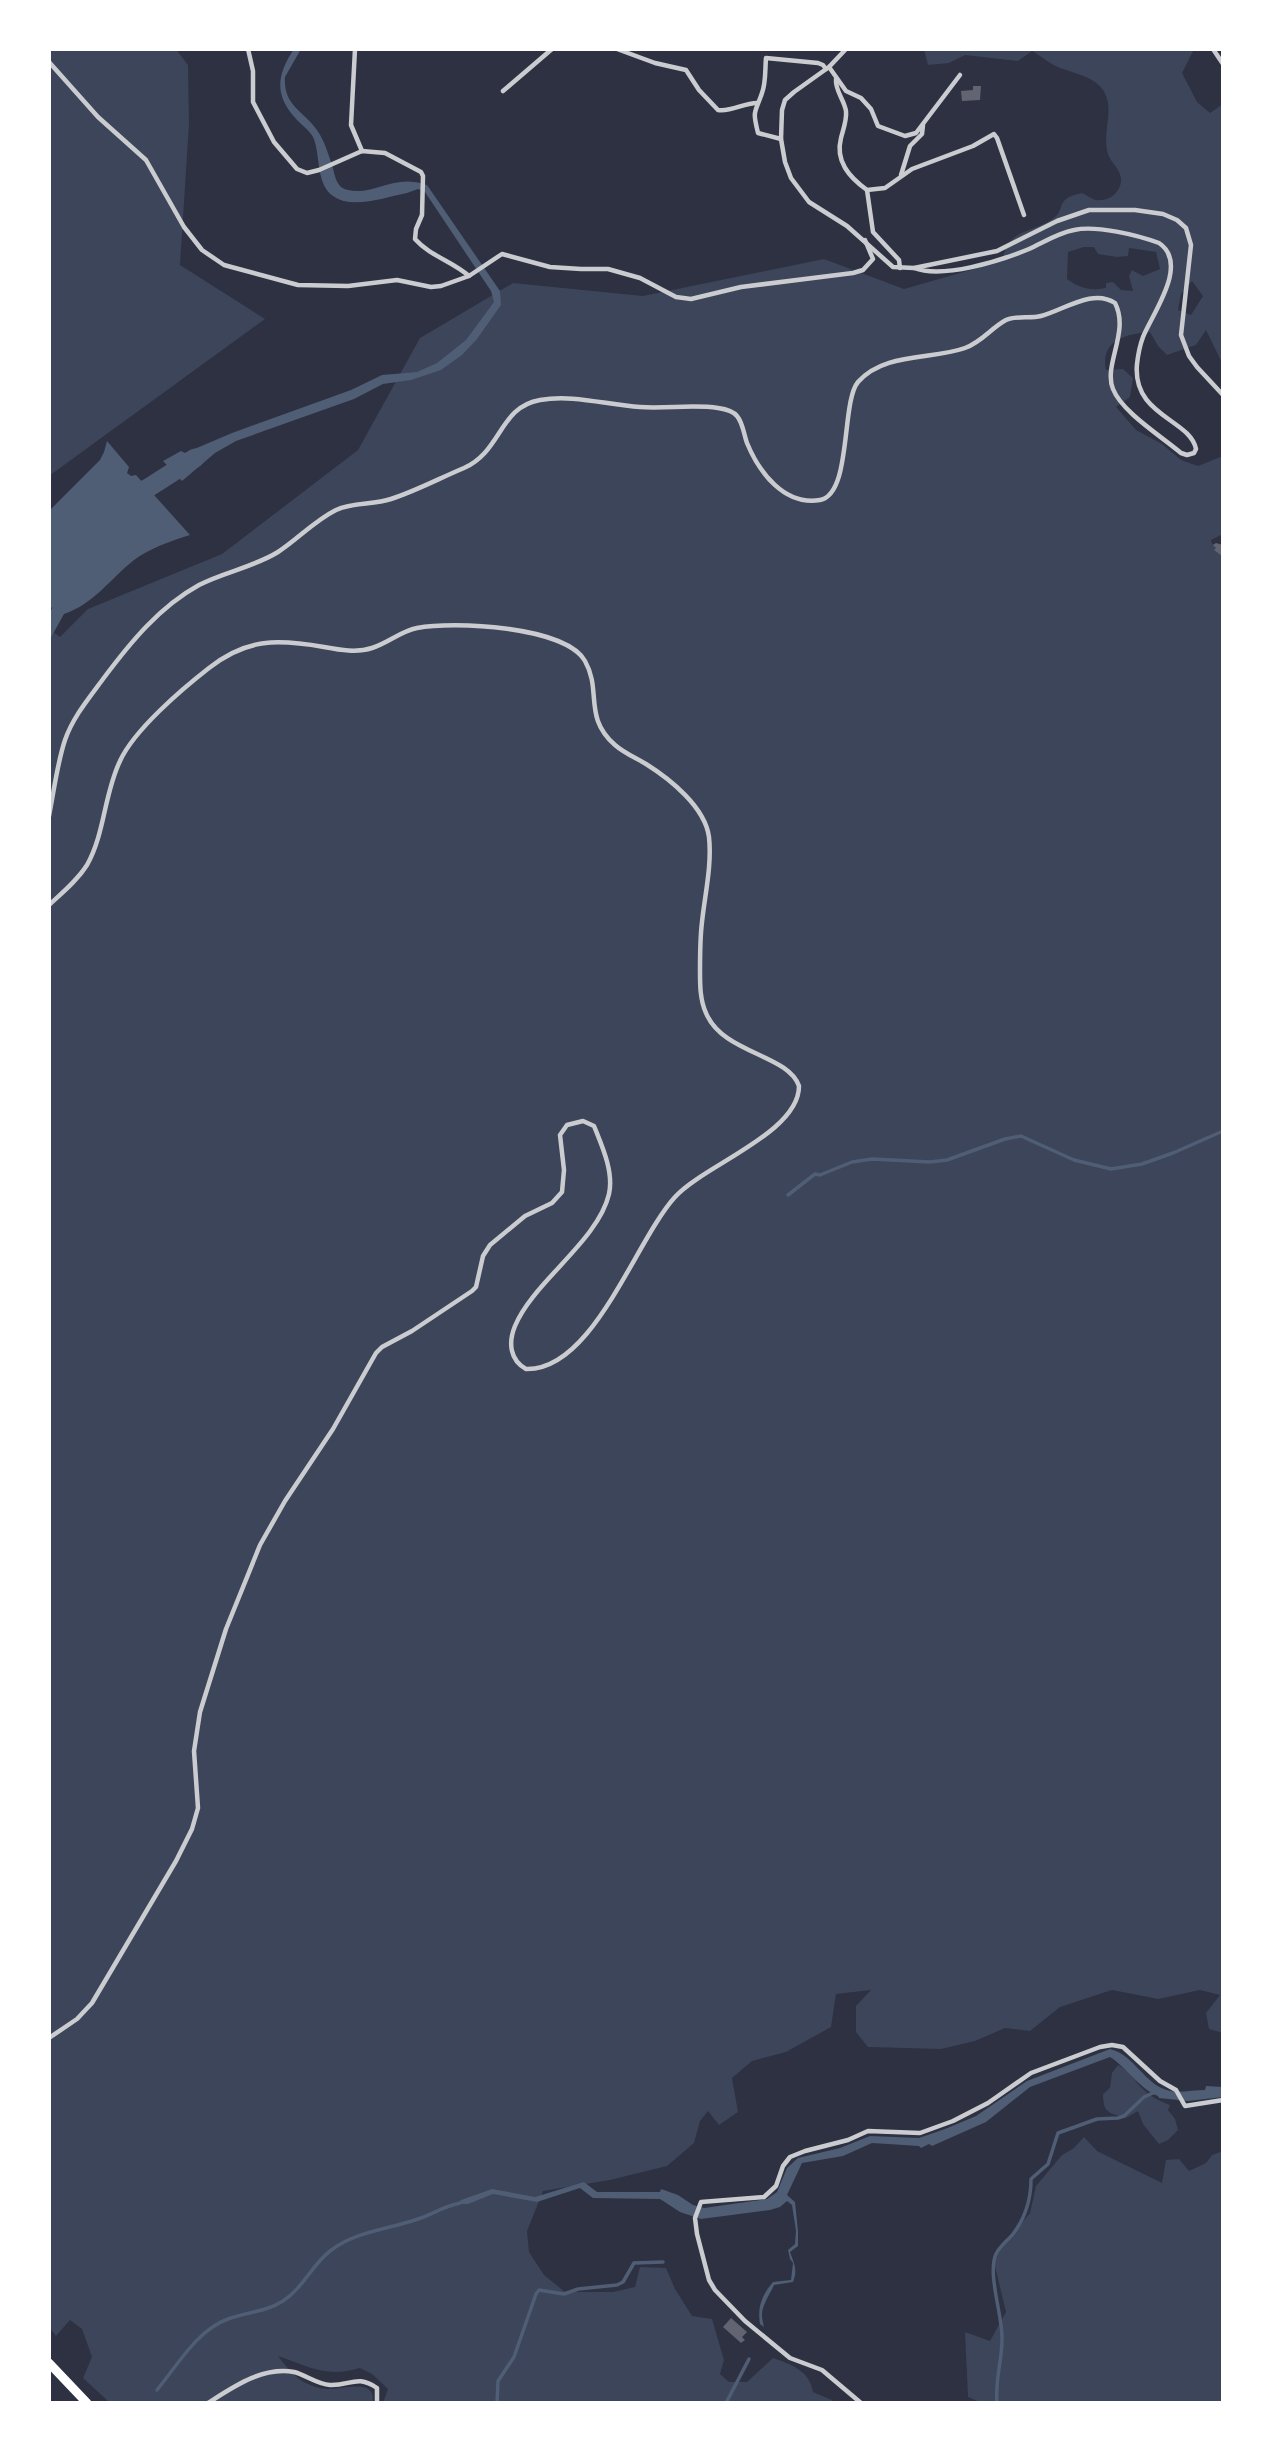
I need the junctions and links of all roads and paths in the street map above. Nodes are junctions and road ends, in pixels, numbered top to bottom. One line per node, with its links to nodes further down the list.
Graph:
1 (248, 49): 16 (street)
2 (355, 49): 16 (street)
3 (552, 49): 12 (street)
4 (617, 49): 13 (street)
5 (846, 49): 9 (street)
6 (1213, 49): 8 (street)
7 (49, 62): 23 (street)
8 (1223, 64)
9 (828, 68): 11 (street); 13 (street); 15 (street)
10 (960, 75): 14 (street)
11 (836, 78): 14 (street); 18 (street)
12 (503, 91)
13 (757, 103): 15 (street)
14 (923, 124): 17 (street)
15 (782, 139): 20 (street)
16 (362, 151): 23 (street)
17 (901, 175): 18 (street); 19 (street)
18 (867, 190): 21 (street)
19 (1024, 215)
20 (865, 240): 21 (street); 23 (street)
21 (900, 268): 22 (street)
22 (914, 268): 24 (street); 25 (street)
23 (468, 275)
24 (1223, 395)
25 (49, 816)
26 (49, 905): 27 (street)
27 (49, 2038)
28 (1223, 2100): 33 (street)
29 (49, 2363): 30 (highway)
30 (87, 2403)
31 (208, 2403): 32 (street)
32 (377, 2403)
33 (862, 2403)

